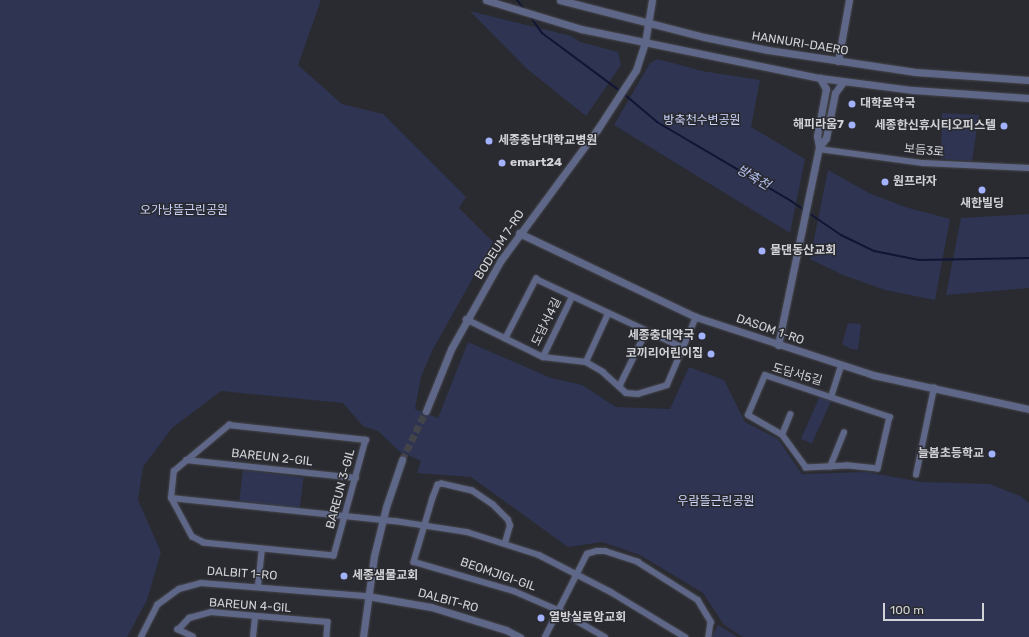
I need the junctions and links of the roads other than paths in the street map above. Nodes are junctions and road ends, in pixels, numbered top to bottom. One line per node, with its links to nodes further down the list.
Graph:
1 (486, 0): 6 (street)
2 (560, 0): 5 (street, HANNURI-DAERO)
3 (652, 0): 5 (street)
4 (849, 0): 7 (street)
5 (648, 26): 6 (street); 7 (street, HANNURI-DAERO)
6 (645, 43): 8 (street); 14 (street, BODEUM 7-RO)
7 (838, 61): 9 (street, HANNURI-DAERO)
8 (820, 78): 10 (street); 12 (street)
9 (1029, 80)
10 (843, 82): 11 (street); 12 (street)
11 (1029, 98)
12 (819, 148): 13 (street, 보듬3로); 21 (street)
13 (1029, 168)
14 (519, 233): 17 (street, DASOM 1-RO); 18 (street, BODEUM 7-RO)
15 (572, 297): 16 (street, 도담서4길); 20 (street, 도담서4길); 23 (street, 도담서4길)
16 (608, 314): 19 (street, 도담서4길); 24 (street)
17 (696, 317): 21 (street, DASOM 1-RO); 22 (street, 도담서4길)
18 (466, 319): 20 (street, 도담서4길); 30 (street, BODEUM 7-RO)
19 (646, 332): 22 (street, 도담서4길); 26 (street)
20 (505, 339): 23 (street, 도담서4길)
21 (778, 345): 25 (street, DASOM 1-RO)
22 (682, 347): 26 (street, 도담서4길)
23 (542, 357): 24 (street, 도담서4길)
24 (586, 362): 26 (street, 도담서4길)
25 (841, 366): 27 (street, DASOM 1-RO); 28 (street, 도담서5길)
26 (619, 387)
27 (934, 388): 29 (street, DASOM 1-RO); 37 (street)
28 (831, 397): 33 (street, 도담서5길); 36 (street, 도담서5길)
29 (1029, 408)
30 (426, 411)
31 (790, 415): 33 (street)
32 (844, 433): 36 (street)
33 (782, 435): 36 (street, 도담서5길)
34 (186, 460): 38 (street, BAREUN 2-GIL); 38 (street, BAREUN 3-GIL); 39 (street)
35 (402, 460): 41 (street)
36 (830, 466)
37 (916, 475)
38 (356, 478): 40 (street, BAREUN 3-GIL)
39 (171, 498): 40 (street); 44 (street, BAREUN 3-GIL)
40 (344, 518): 41 (street); 44 (street, BAREUN 3-GIL)
41 (383, 521): 42 (street); 47 (street)
42 (424, 525): 43 (street); 43 (street, BEOMJIGI-GIL); 48 (street, BEOMJIGI-GIL)
43 (505, 543): 45 (street)
44 (262, 550): 46 (street)
45 (578, 573): 48 (street); 58 (street); 59 (street)
46 (258, 586): 47 (street, DALBIT 1-RO); 50 (street, DALBIT 1-RO)
47 (368, 596): 54 (street); 55 (street, DALBIT-RO)
48 (558, 610): 56 (street); 57 (street, BEOMJIGI-GIL)
49 (255, 617): 51 (street, BAREUN 4-GIL); 52 (street); 53 (street, BAREUN 4-GIL)
50 (140, 637)
51 (193, 637)
52 (253, 637)
53 (327, 637)
54 (363, 637)
55 (520, 637)
56 (545, 637)
57 (605, 637)
58 (685, 637)
59 (709, 637)

